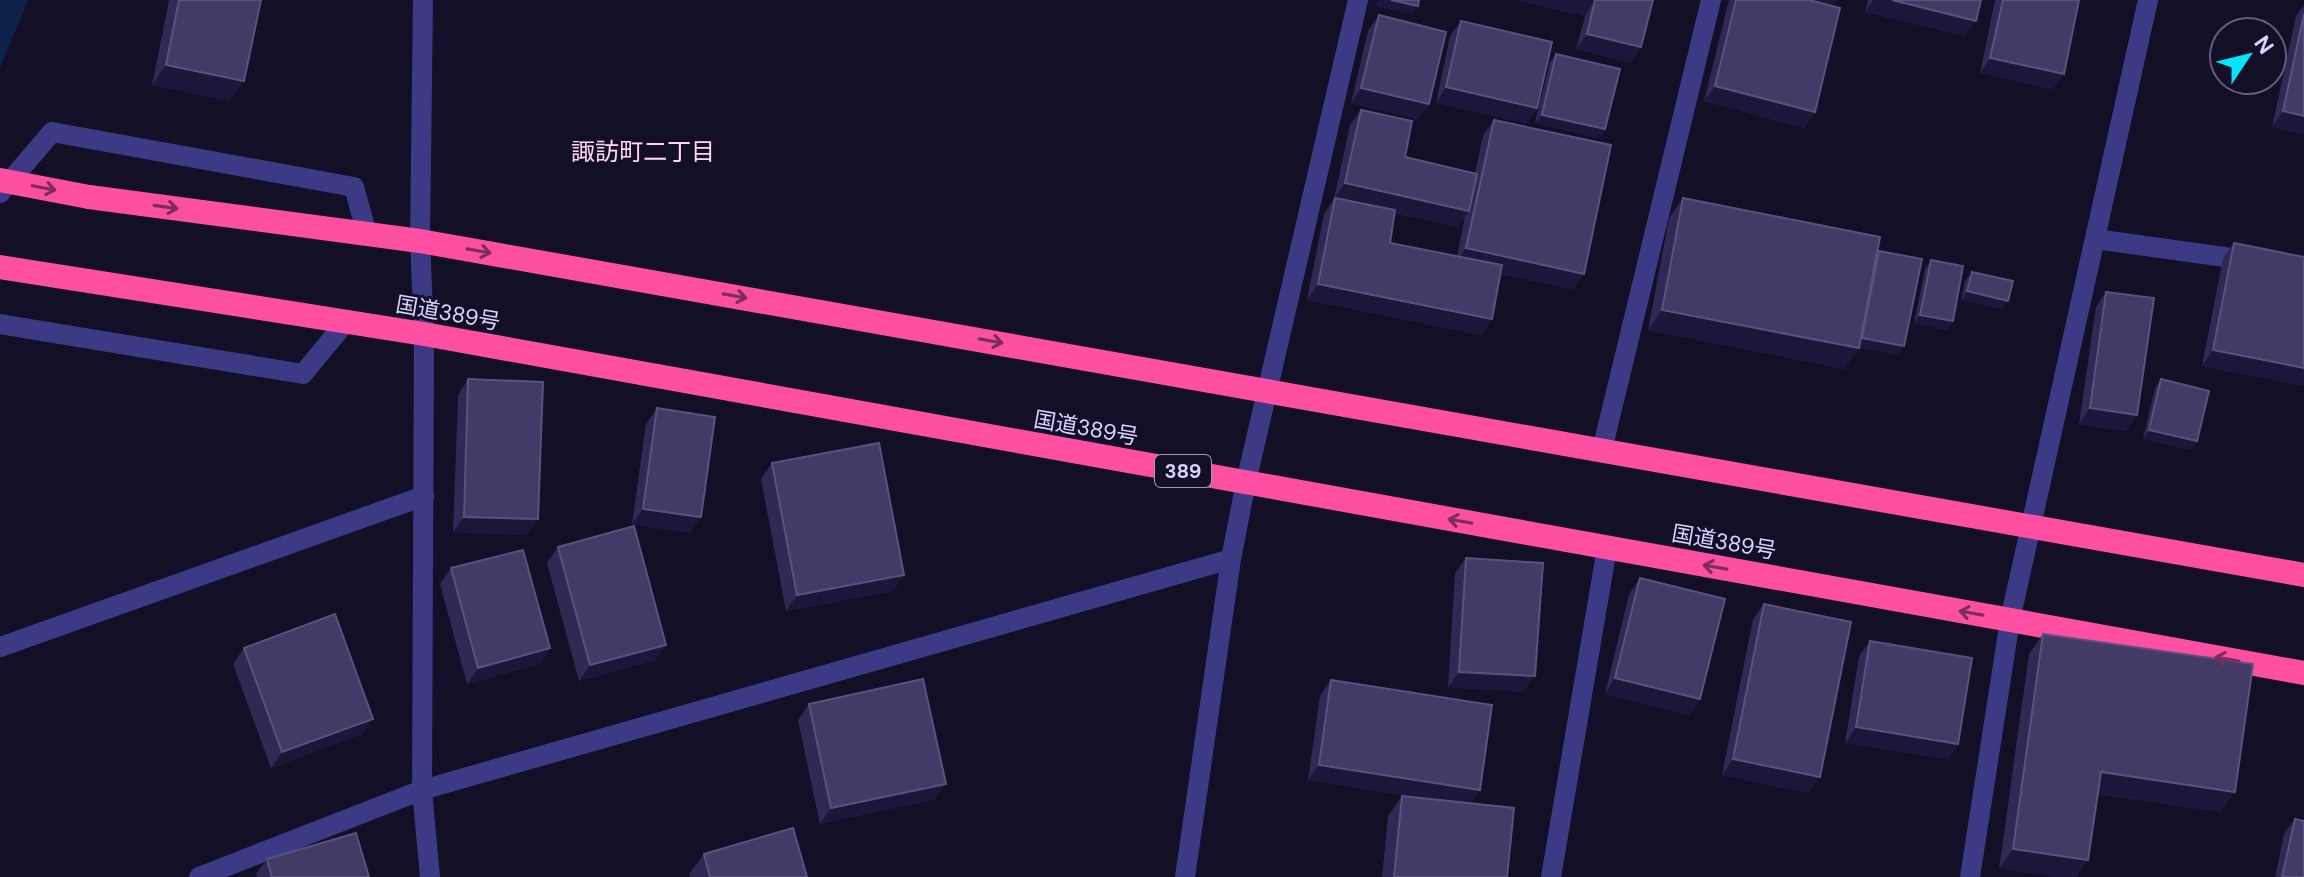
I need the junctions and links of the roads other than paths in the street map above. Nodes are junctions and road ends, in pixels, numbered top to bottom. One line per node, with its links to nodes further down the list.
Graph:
1 (423, 0): 9 (street)
2 (1358, 0): 15 (street)
3 (1711, 0): 16 (street)
4 (2148, 0): 8 (street)
5 (0, 180): 7 (highway, one-way to 7, bridge)
6 (0, 193): 7 (street)
7 (367, 234): 9 (highway)
8 (2095, 239): 11 (street); 19 (street)
9 (420, 241): 14 (street); 15 (highway, one-way to 15)
10 (0, 267): 12 (highway, 国道389号 / 389)
11 (2304, 268)
12 (345, 323): 13 (street); 14 (highway, 国道389号 / 389)
13 (0, 324)
14 (424, 334): 17 (highway, 国道389号 / 389); 18 (street)
15 (1266, 390): 16 (highway); 17 (street)
16 (1602, 450): 19 (highway)
17 (1246, 482): 20 (highway, 国道389号 / 389, one-way to 17); 21 (street)
18 (424, 496): 24 (street); 26 (street)
19 (2031, 527): 22 (highway); 23 (street)
20 (1607, 548): 23 (highway, 国道389号 / 389, one-way to 20); 30 (street)
21 (1231, 559): 26 (street); 29 (street)
22 (2304, 575)
23 (2010, 620): 25 (highway, 国道389号 / 389, one-way to 23); 31 (street)
24 (0, 647)
25 (2304, 673)
26 (422, 790): 27 (street); 28 (street)
27 (199, 877)
28 (430, 877)
29 (1185, 877)
30 (1551, 877)
31 (1970, 877)

